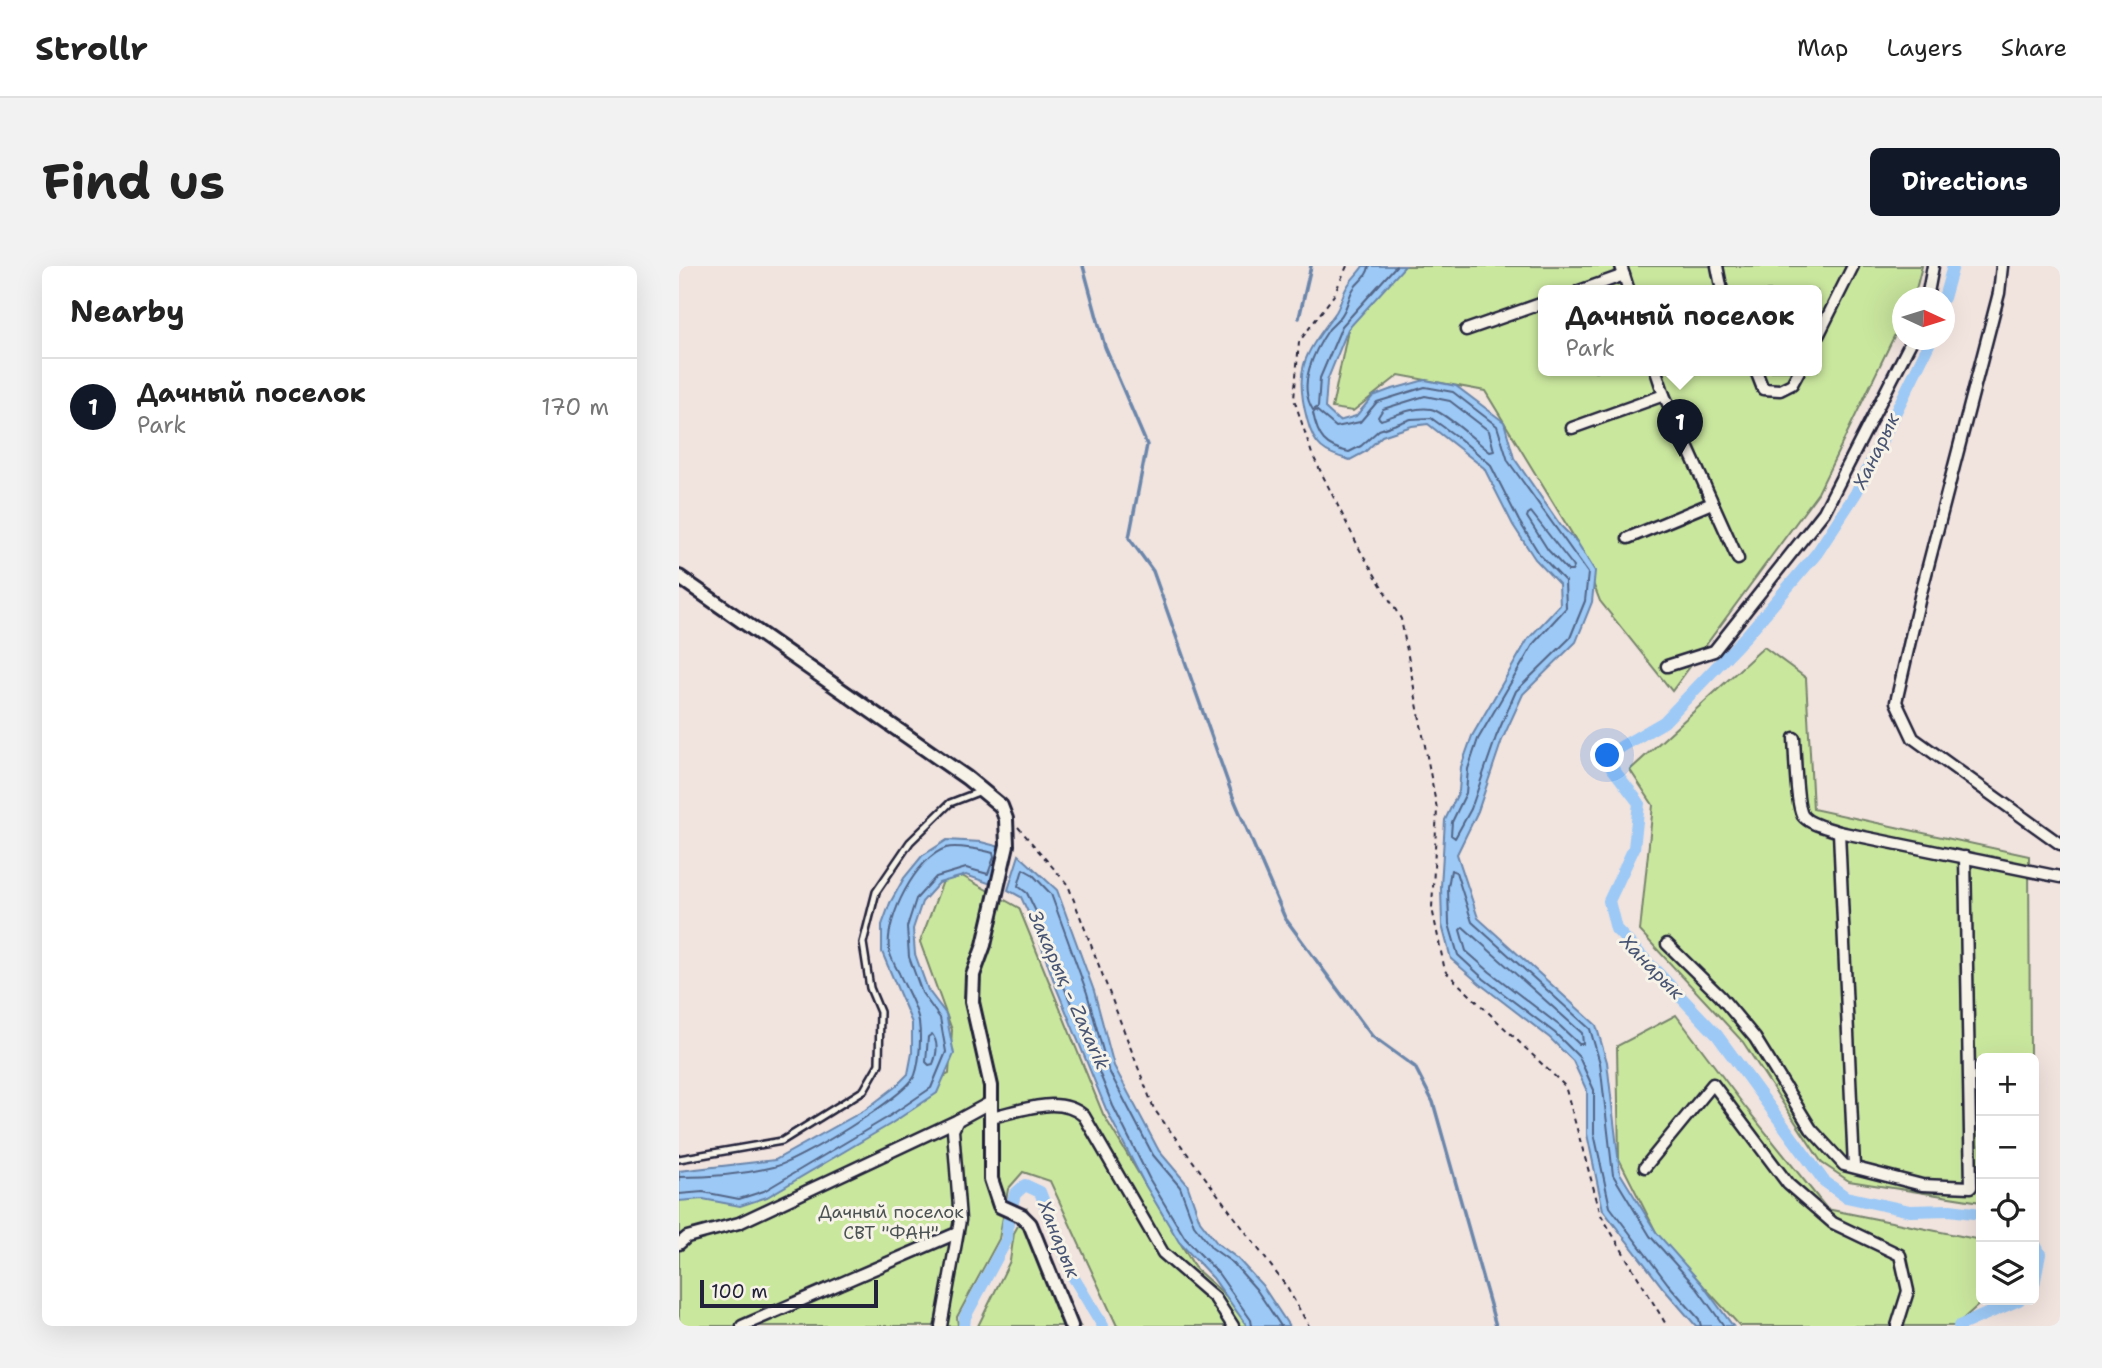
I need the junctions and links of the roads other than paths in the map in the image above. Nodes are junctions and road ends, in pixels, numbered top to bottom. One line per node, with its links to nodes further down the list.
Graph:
1 (1717, 266): 7 (street)
2 (1853, 266): 10 (street)
3 (1933, 266): 8 (street)
4 (2001, 266): 26 (street)
5 (1622, 271): 6 (street)
6 (1592, 285)
7 (1721, 285)
8 (1929, 287)
9 (1538, 305): 11 (street)
10 (1822, 328)
11 (1466, 330)
12 (1907, 350): 22 (street)
13 (1658, 376): 16 (street)
14 (1758, 376): 15 (street)
15 (1796, 376)
16 (1664, 396): 17 (street); 18 (street)
17 (1572, 428)
18 (1713, 503): 19 (street); 20 (street)
19 (1628, 538)
20 (1738, 559)
21 (679, 577): 24 (street)
22 (1667, 666)
23 (1794, 738): 25 (street)
24 (981, 791): 30 (street); 33 (lane)
25 (1839, 832): 27 (street); 35 (street)
26 (2060, 844)
27 (1965, 858): 28 (street); 35 (street)
28 (2060, 877)
29 (1667, 944): 35 (street)
30 (991, 1102): 31 (street); 32 (street)
31 (991, 1117): 40 (street); 41 (street)
32 (958, 1120): 36 (street); 37 (street)
33 (679, 1159)
34 (1645, 1167): 42 (street)
35 (1854, 1167)
36 (957, 1233): 38 (street); 39 (street)
37 (679, 1244)
38 (742, 1326)
39 (941, 1326)
40 (1071, 1326)
41 (1233, 1326)
42 (1897, 1326)

